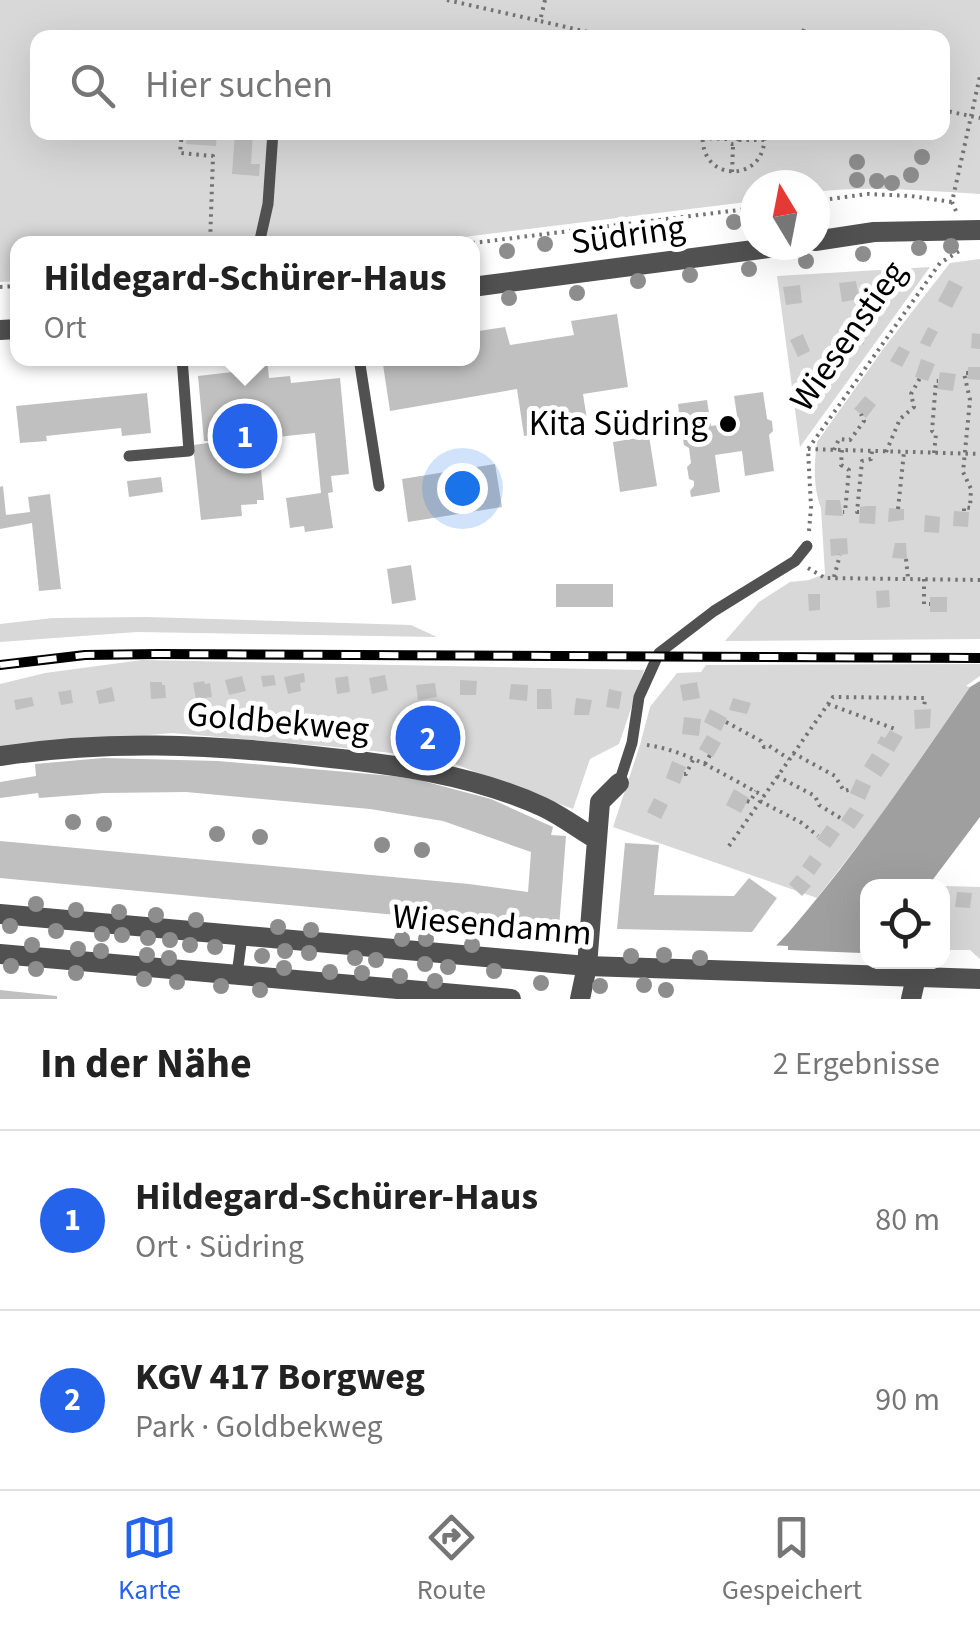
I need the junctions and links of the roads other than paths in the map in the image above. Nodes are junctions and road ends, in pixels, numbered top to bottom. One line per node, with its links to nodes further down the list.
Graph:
1 (272, 140): 3 (lane)
2 (968, 227): 4 (street)
3 (261, 236)
4 (830, 239)
5 (740, 252): 6 (street, Südring)
6 (480, 286)
7 (183, 366): 9 (lane)
8 (360, 366): 10 (lane)
9 (129, 456)
10 (379, 486)
11 (808, 546): 13 (lane)
12 (0, 756): 14 (street, Goldbekweg)
13 (619, 783): 14 (street)
14 (596, 839): 18 (street)
15 (0, 914): 16 (street, Wiesendamm)
16 (242, 936): 18 (street, Wiesendamm); 19 (lane)
17 (0, 954): 19 (street, Wiesendamm)
18 (587, 966): 20 (street, Wiesendamm); 23 (street)
19 (237, 974): 22 (street, Wiesendamm)
20 (916, 977): 21 (street, Wiesendamm); 24 (street)
21 (980, 979)
22 (511, 999)
23 (580, 999)
24 (911, 999)

